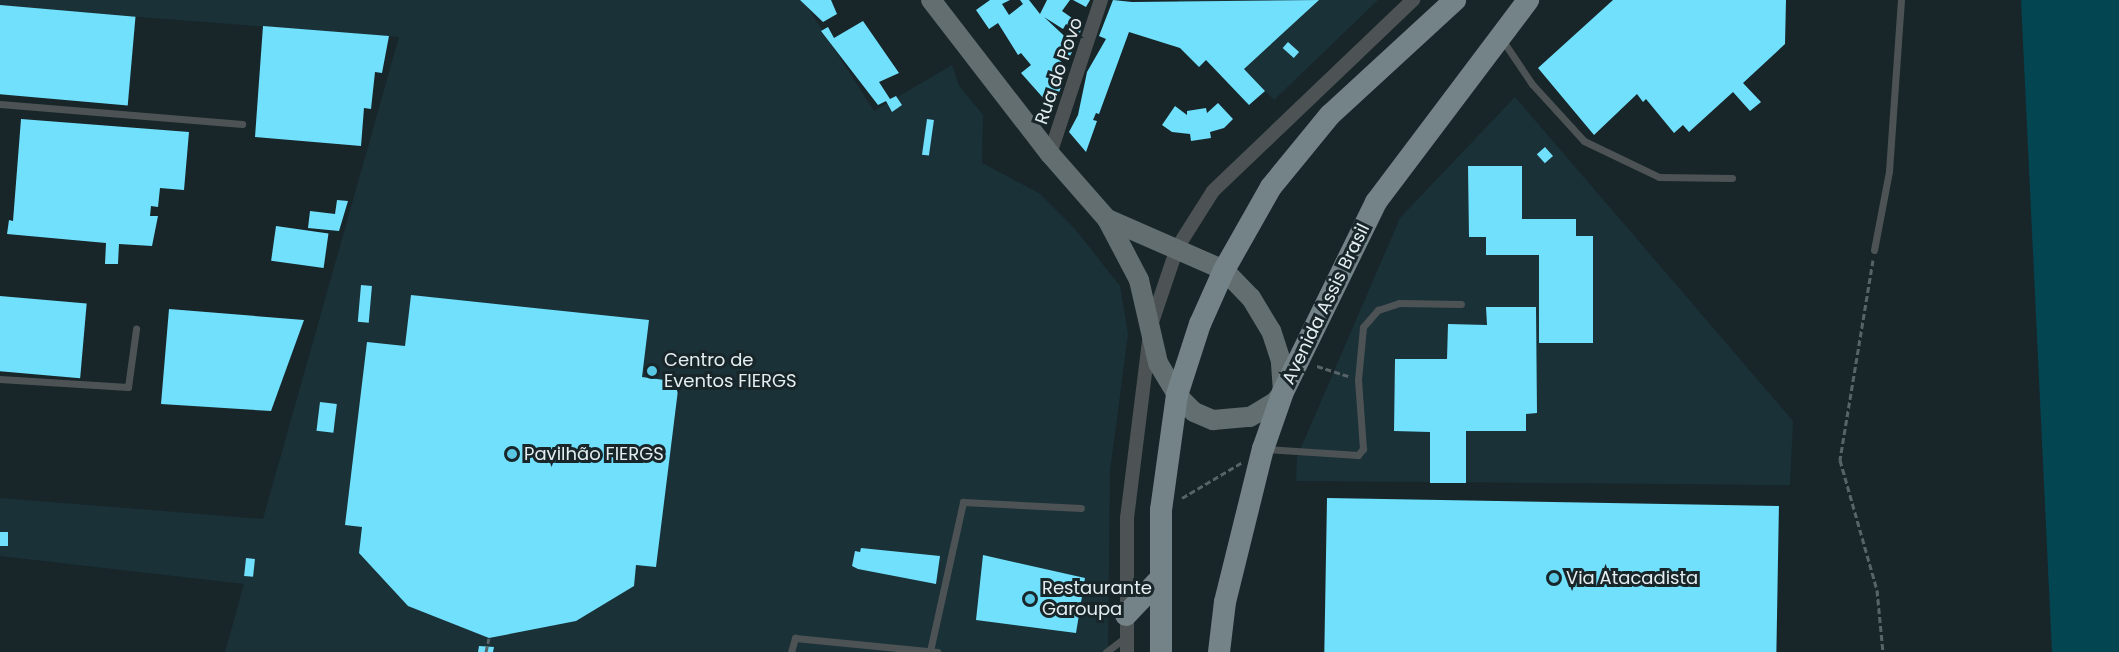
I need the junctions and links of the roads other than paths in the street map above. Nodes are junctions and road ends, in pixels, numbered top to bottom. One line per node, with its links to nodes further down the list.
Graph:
1 (931, 0): 10 (main road)
2 (1101, 0): 10 (street, Rua do Povo)
3 (1413, 0): 13 (street)
4 (1455, 0): 15 (main road)
5 (1528, 0): 7 (main road, Avenida Assis Brasil)
6 (1901, 0): 14 (lane)
7 (1499, 36): 11 (lane); 20 (main road, Avenida Assis Brasil)
8 (0, 104): 9 (lane)
9 (242, 124)
10 (1050, 154): 12 (main road)
11 (1732, 178)
12 (1107, 219): 13 (main road); 17 (main road)
13 (1177, 248): 15 (main road); 17 (street)
14 (1874, 250)
15 (1224, 270): 20 (main road); 21 (main road)
16 (1461, 304): 22 (lane)
17 (1151, 326): 21 (main road); 25 (street)
18 (136, 329): 19 (lane)
19 (0, 379)
20 (1283, 392): 21 (main road); 22 (main road, Avenida Assis Brasil)
21 (1177, 395): 24 (main road)
22 (1263, 449): 31 (main road, Avenida Assis Brasil)
23 (1081, 508): 27 (lane)
24 (1160, 579): 25 (main road); 30 (main road)
25 (1127, 625): 28 (lane); 29 (street)
26 (791, 652): 27 (lane)
27 (933, 652)
28 (1106, 652)
29 (1127, 652)
30 (1161, 652)
31 (1220, 652)

